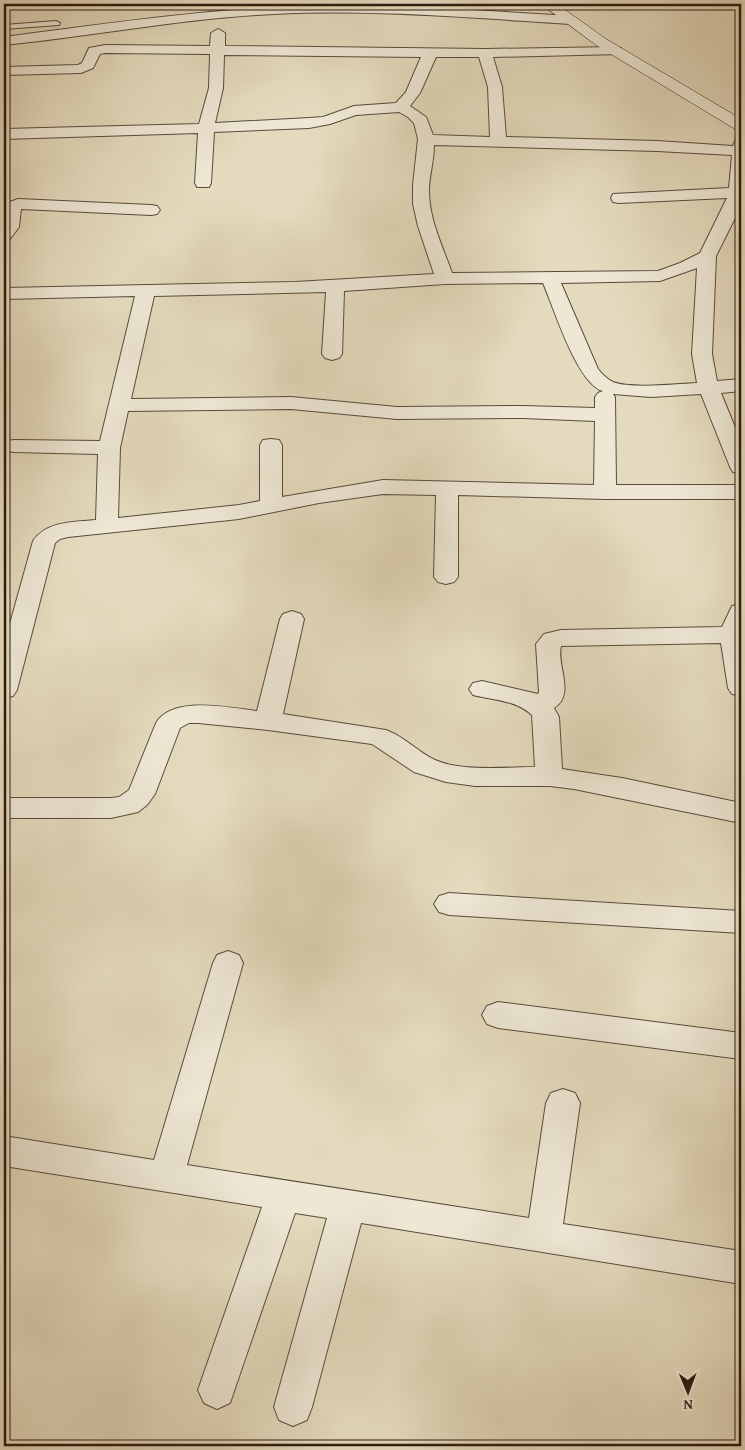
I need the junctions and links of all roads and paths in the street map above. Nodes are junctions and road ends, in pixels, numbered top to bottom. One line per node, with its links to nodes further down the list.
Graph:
1 (548, 4): 4 (street)
2 (226, 13): 4 (street); 6 (street); 7 (street)
3 (56, 23): 5 (lane)
4 (575, 23): 8 (street); 9 (street)
5 (4, 27)
6 (4, 41)
7 (216, 50): 10 (street); 12 (street); 15 (street)
8 (616, 51): 9 (street); 14 (street)
9 (544, 52): 11 (street)
10 (430, 53): 11 (street); 13 (street)
11 (485, 53): 18 (street)
12 (4, 71)
13 (401, 107): 15 (street); 17 (street)
14 (741, 126)
15 (206, 128): 16 (street); 20 (street)
16 (4, 134)
17 (425, 140): 18 (street); 27 (street)
18 (498, 143): 19 (street)
19 (740, 148): 21 (street)
20 (203, 182)
21 (738, 193): 22 (street); 25 (street)
22 (619, 198)
23 (152, 210): 24 (street)
24 (4, 235)
25 (707, 256): 26 (street); 34 (street)
26 (550, 278): 27 (street); 33 (street)
27 (445, 279): 28 (street)
28 (335, 286): 29 (street); 31 (street)
29 (146, 290): 30 (street); 35 (street)
30 (4, 293)
31 (332, 354)
32 (741, 385): 34 (street)
33 (606, 386): 34 (street); 36 (street)
34 (708, 388): 40 (street)
35 (118, 405): 36 (street); 39 (street)
36 (605, 415): 42 (street)
37 (271, 445): 44 (street)
38 (14, 446): 39 (street)
39 (109, 448): 45 (street)
40 (741, 467)
41 (448, 488): 42 (street); 44 (street); 46 (street)
42 (605, 492): 43 (street)
43 (741, 492)
44 (271, 506): 45 (street)
45 (107, 526): 51 (street)
46 (446, 577)
47 (292, 618): 53 (street)
48 (737, 622): 49 (street); 52 (street)
49 (741, 688)
50 (482, 689): 52 (street)
51 (4, 690)
52 (539, 705): 54 (street)
53 (268, 721): 54 (street); 55 (street)
54 (549, 777): 56 (street)
55 (4, 808)
56 (741, 813)
57 (449, 904): 58 (street)
58 (741, 922)
59 (228, 963): 64 (street)
60 (498, 1015): 61 (street)
61 (741, 1046)
62 (563, 1103): 67 (street)
63 (4, 1151): 64 (street)
64 (166, 1177): 65 (street)
65 (283, 1196): 66 (street); 69 (street)
66 (348, 1206): 67 (street); 70 (street)
67 (544, 1236): 68 (street)
68 (741, 1268)
69 (217, 1390)
70 (293, 1407)

